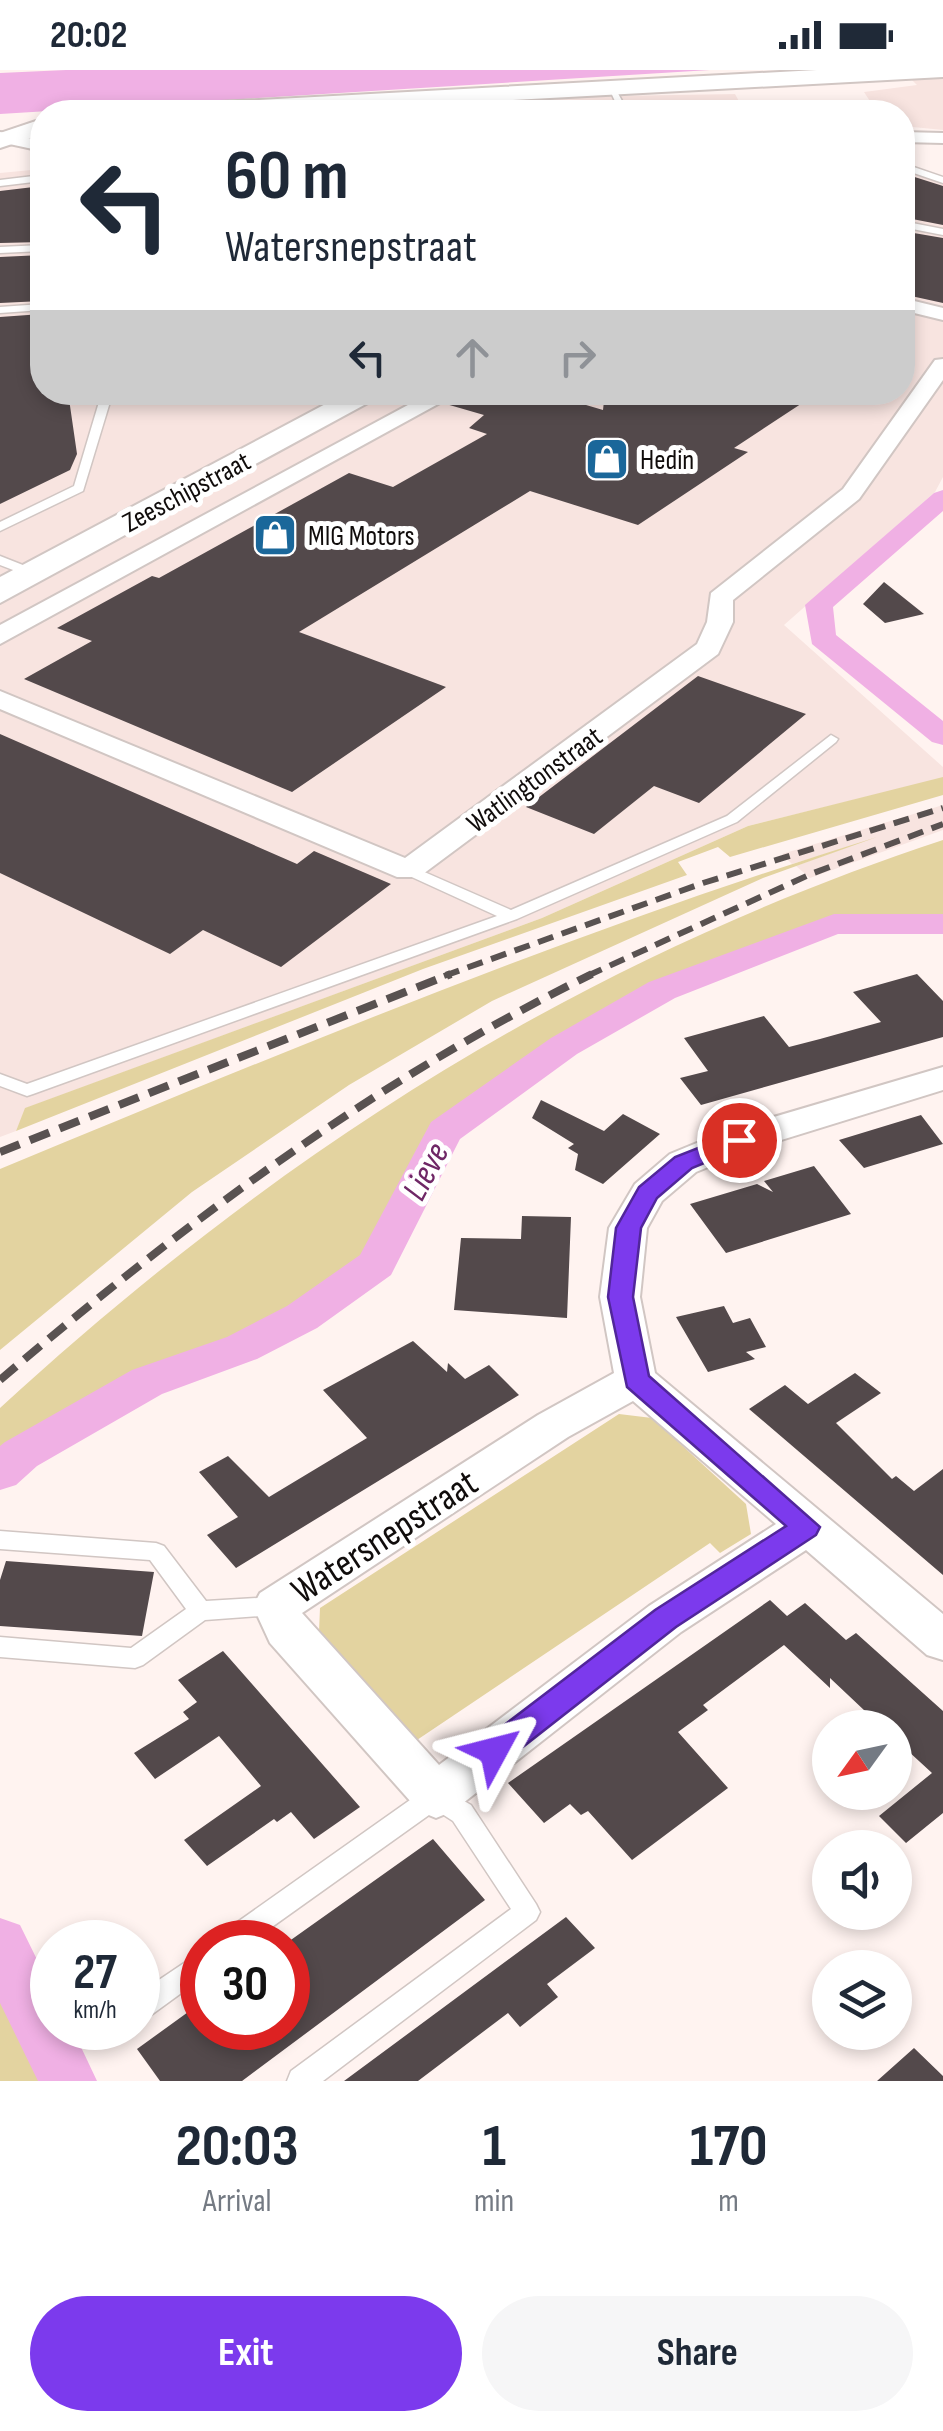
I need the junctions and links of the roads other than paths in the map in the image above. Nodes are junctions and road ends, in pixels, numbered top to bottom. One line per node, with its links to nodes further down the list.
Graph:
1 (943, 70): 3 (main road)
2 (781, 74): 3 (main road); 4 (main road); 9 (main road)
3 (862, 74): 10 (main road)
4 (742, 76): 5 (main road); 8 (main road)
5 (611, 88): 6 (main road); 7 (lane)
6 (388, 100)
7 (618, 100)
8 (772, 100)
9 (808, 100)
10 (813, 100)
11 (30, 130): 14 (main road)
12 (915, 137): 13 (street)
13 (943, 138)
14 (2, 139): 15 (street)
15 (30, 144)
16 (30, 179): 17 (lane)
17 (0, 183)
18 (915, 230): 19 (lane)
19 (943, 235)
20 (30, 249): 21 (lane)
21 (0, 250)
22 (915, 307): 25 (street)
23 (30, 309): 24 (lane)
24 (0, 310)
25 (943, 314)
26 (943, 365): 27 (street, Watlingtonstraat)
27 (915, 404)
28 (104, 405): 32 (lane)
29 (350, 405): 34 (main road, Zeeschipstraat)
30 (425, 405): 36 (street)
31 (914, 405): 39 (street, Watlingtonstraat)
32 (0, 528)
33 (0, 560): 34 (lane)
34 (34, 574): 35 (main road, Zeeschipstraat)
35 (0, 592)
36 (0, 636)
37 (0, 699): 39 (street)
38 (832, 739): 40 (lane)
39 (408, 870): 40 (lane)
40 (511, 916): 42 (lane)
41 (943, 1078): 43 (street)
42 (0, 1080)
43 (636, 1380): 44 (street); 46 (street, Watersnepstraat)
44 (806, 1527): 48 (street); 50 (street)
45 (0, 1540): 47 (lane)
46 (276, 1606): 47 (lane); 50 (street, Watersnepstraat)
47 (200, 1611): 49 (lane)
48 (943, 1641)
49 (0, 1647)
50 (436, 1796): 51 (lane); 52 (lane)
51 (262, 1920)
52 (301, 2081)

